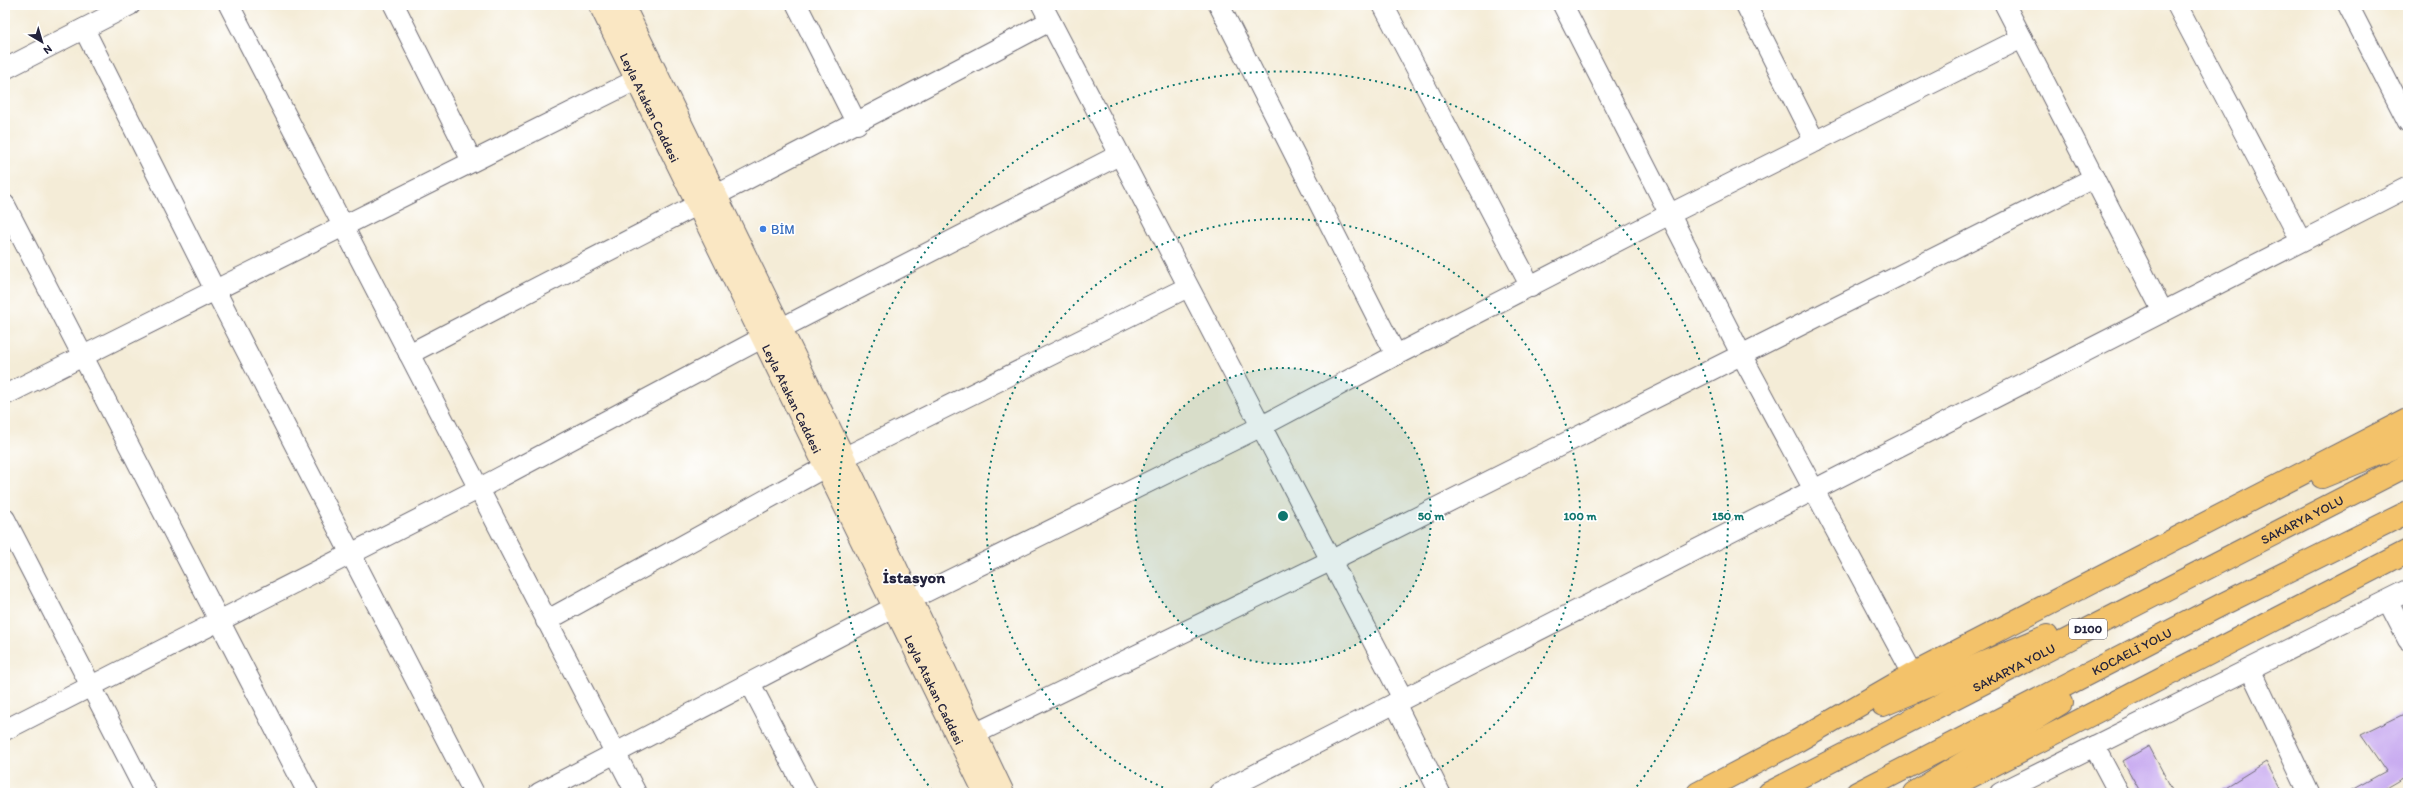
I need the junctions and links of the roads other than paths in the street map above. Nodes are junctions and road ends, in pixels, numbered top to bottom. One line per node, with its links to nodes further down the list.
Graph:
1 (130, 5): 15 (street)
2 (229, 5): 29 (street)
3 (394, 5): 23 (street)
4 (600, 5): 18 (main road, Leyla Atakan Caddesi)
5 (623, 5): 18 (main road, Leyla Atakan Caddesi)
6 (797, 5): 20 (street)
7 (1219, 5): 37 (street)
8 (1383, 5): 31 (street)
9 (1563, 5): 28 (street)
10 (1746, 5): 21 (street)
11 (2004, 5): 16 (street)
12 (2177, 5): 30 (street)
13 (2348, 5): 19 (street)
14 (1046, 13): 20 (street); 22 (street)
15 (84, 29): 17 (street); 33 (street)
16 (2022, 38): 21 (street); 24 (street)
17 (5, 69)
18 (646, 75): 23 (street); 26 (main road, Leyla Atakan Caddesi)
19 (2408, 122)
20 (857, 124): 26 (street)
21 (1815, 142): 28 (street)
22 (1119, 155): 32 (street); 35 (street)
23 (472, 161): 29 (street)
24 (2094, 178): 34 (street); 39 (street)
25 (2408, 187): 30 (street)
26 (707, 199): 35 (main road, Leyla Atakan Caddesi); 36 (street)
27 (5, 205): 38 (street)
28 (1670, 214): 31 (street); 39 (street)
29 (343, 226): 33 (street); 36 (street)
30 (2301, 241): 34 (street)
31 (1531, 287): 37 (street)
32 (1188, 288): 42 (street); 44 (street)
33 (215, 290): 38 (street); 52 (street)
34 (2164, 312): 47 (street)
35 (772, 333): 44 (main road, Leyla Atakan Caddesi); 46 (street)
36 (409, 354): 46 (street)
37 (1396, 355): 42 (street)
38 (84, 356): 40 (street); 59 (street)
39 (1742, 356): 47 (street); 53 (street)
40 (5, 395)
41 (2408, 419): 50 (highway)
42 (1260, 427): 53 (street); 57 (street)
43 (2408, 442): 50 (highway)
44 (835, 462): 57 (main road, Leyla Atakan Caddesi); 60 (street)
45 (2408, 465): 54 (highway, SAKARYA YOLU / D100)
46 (478, 489): 52 (street); 60 (street)
47 (1813, 490): 63 (street); 66 (street)
48 (2408, 512): 58 (highway, KOCAELİ YOLU)
49 (5, 519): 65 (street)
50 (2176, 538): 63 (highway)
51 (2408, 551): 86 (highway)
52 (351, 553): 59 (street); 74 (street)
53 (1330, 561): 66 (street); 68 (street)
54 (2216, 564): 69 (highway); 83 (highway, SAKARYA YOLU / D100)
55 (2408, 590): 56 (street)
56 (2388, 601): 61 (street); 62 (street)
57 (901, 604): 64 (street); 68 (main road, Leyla Atakan Caddesi)
58 (2223, 604): 84 (highway, KOCAELİ YOLU); 85 (highway)
59 (220, 621): 65 (street); 73 (street)
60 (546, 621): 71 (street)
61 (2408, 640)
62 (2250, 669): 70 (street); 89 (street)
63 (1913, 674): 69 (highway)
64 (750, 683): 71 (street); 77 (street)
65 (92, 687): 67 (street); 72 (street)
66 (1399, 701): 80 (street); 81 (street)
67 (5, 730)
68 (967, 738): 78 (main road, Leyla Atakan Caddesi); 79 (main road, Leyla Atakan Caddesi)
69 (1798, 741): 82 (highway)
70 (2094, 746): 87 (street); 88 (street)
71 (614, 754): 75 (street); 76 (street)
72 (146, 793)
73 (308, 793)
74 (474, 793)
75 (539, 793)
76 (636, 793)
77 (807, 793)
78 (985, 793)
79 (1003, 793)
80 (1219, 793)
81 (1440, 793)
82 (1698, 793)
83 (1769, 793)
84 (1857, 793)
85 (1914, 793)
86 (1940, 793)
87 (2000, 793)
88 (2119, 793)
89 (2309, 793)

